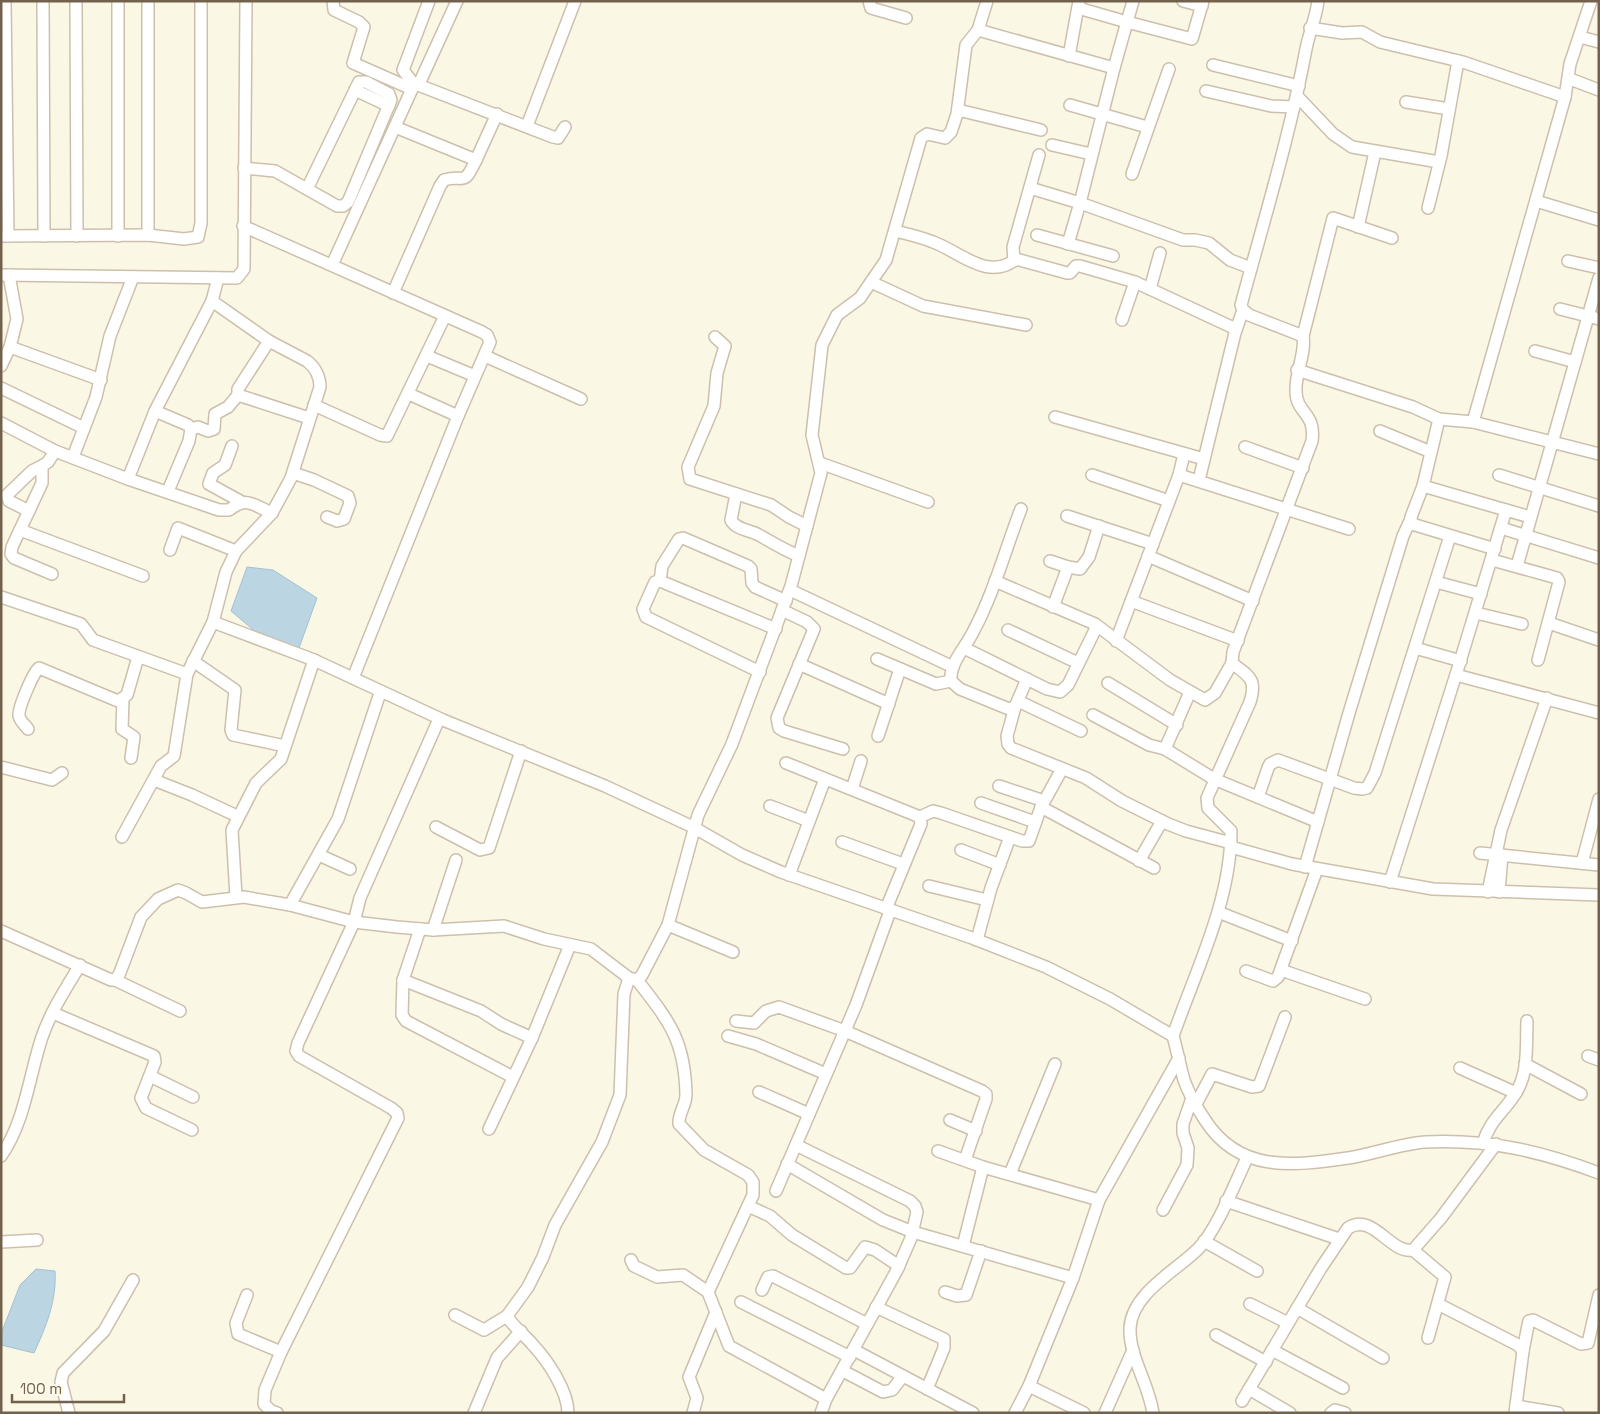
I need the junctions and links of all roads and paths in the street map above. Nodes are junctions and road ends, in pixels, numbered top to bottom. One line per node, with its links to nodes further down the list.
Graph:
1 (4, 1): 66 (street)
2 (43, 1): 67 (street)
3 (76, 1): 68 (street)
4 (118, 1): 69 (street)
5 (148, 1): 70 (street)
6 (201, 1): 70 (street)
7 (246, 1): 54 (street)
8 (333, 1): 32 (street)
9 (429, 1): 32 (street)
10 (457, 1): 32 (street)
11 (574, 1): 43 (street)
12 (869, 1): 20 (street)
13 (987, 1): 23 (street)
14 (1133, 1): 21 (street)
15 (1184, 1): 18 (street)
16 (1318, 1): 22 (street)
17 (1591, 1): 24 (street)
18 (1202, 3): 21 (street)
19 (1079, 5): 21 (street); 26 (street)
20 (906, 18)
21 (1127, 22): 29 (street)
22 (1310, 28): 27 (street); 35 (street)
23 (978, 30): 26 (street); 40 (street)
24 (1580, 37): 25 (street); 31 (street)
25 (1599, 42)
26 (1069, 56): 29 (street)
27 (1458, 60): 36 (street); 39 (street)
28 (1213, 66): 35 (street)
29 (1114, 68): 41 (street)
30 (1169, 69): 46 (street)
31 (1570, 79): 33 (street); 36 (street)
32 (414, 85): 42 (street); 45 (street)
33 (1599, 90)
34 (1206, 91): 35 (street)
35 (1296, 96): 49 (street); 78 (street)
36 (1565, 97): 58 (street)
37 (1406, 102): 39 (street)
38 (1070, 105): 41 (street)
39 (1449, 109): 53 (street)
40 (958, 110): 47 (street); 64 (street)
41 (1101, 113): 46 (street); 50 (street)
42 (497, 114): 43 (street); 52 (street)
43 (528, 126): 44 (street)
44 (565, 126)
45 (395, 127): 52 (street); 77 (street)
46 (1147, 127): 55 (street)
47 (1042, 130)
48 (1052, 144): 50 (street)
49 (1375, 152): 53 (street); 63 (street)
50 (1091, 154): 59 (street)
51 (1039, 155): 56 (street)
52 (476, 160): 87 (street)
53 (1440, 162): 60 (street)
54 (244, 168): 57 (street); 62 (street)
55 (1132, 174)
56 (1030, 188): 59 (street); 75 (street)
57 (307, 189): 57 (street)
58 (1536, 201): 61 (street); 118 (street)
59 (1080, 203): 72 (street); 78 (street)
60 (1428, 208)
61 (1599, 220)
62 (243, 226): 77 (street); 82 (street)
63 (1358, 227): 71 (street); 96 (street)
64 (895, 231): 75 (street); 84 (street)
65 (1037, 235): 72 (street)
66 (4, 236): 67 (street)
67 (44, 236): 68 (street)
68 (76, 236): 69 (street)
69 (118, 236): 70 (street)
70 (148, 236)
71 (1392, 238)
72 (1068, 244): 74 (street)
73 (1160, 253): 86 (street)
74 (1114, 256)
75 (1014, 260): 85 (street)
76 (1568, 261): 79 (street)
77 (332, 265): 87 (street)
78 (1251, 268): 90 (street)
79 (1599, 268)
80 (5, 275): 81 (street); 99 (street)
81 (133, 277): 82 (street); 107 (street)
82 (218, 278): 88 (street)
83 (1599, 278): 92 (street)
84 (871, 282): 94 (street); 132 (street)
85 (1135, 282): 86 (street); 93 (street)
86 (1150, 289): 95 (street)
87 (393, 292): 91 (street)
88 (212, 301): 98 (street); 113 (street)
89 (1560, 309): 92 (street)
90 (1243, 310): 95 (street); 96 (street)
91 (445, 316): 101 (street); 102 (street)
92 (1593, 317): 103 (street)
93 (1122, 320)
94 (1026, 325)
95 (1236, 330): 131 (street)
96 (1303, 336): 105 (street)
97 (715, 337): 144 (street)
98 (269, 341): 110 (street); 112 (street)
99 (10, 347): 104 (street); 107 (street)
100 (1535, 351): 103 (street)
101 (427, 356): 106 (street); 109 (street)
102 (485, 356): 106 (street); 111 (street)
103 (1575, 362): 123 (street)
104 (1, 366)
105 (1297, 370): 117 (street); 134 (street)
106 (475, 376): 114 (street)
107 (101, 380): 120 (street)
108 (1, 388): 120 (street)
109 (409, 394): 112 (street); 114 (street)
110 (238, 395): 116 (street); 121 (street)
111 (581, 399)
112 (314, 405): 116 (street)
113 (156, 411): 121 (street); 139 (street)
114 (458, 416): 212 (street)
115 (1055, 417): 128 (street)
116 (309, 418): 135 (street)
117 (1439, 418): 118 (street); 127 (street)
118 (1472, 422): 123 (street)
119 (1, 423): 126 (street)
120 (84, 428): 130 (street)
121 (191, 429): 143 (street)
122 (1380, 431): 127 (street)
123 (1553, 442): 129 (street); 142 (street)
124 (232, 446): 145 (street)
125 (1245, 447): 134 (street)
126 (55, 451): 130 (street); 133 (street)
127 (1431, 452): 141 (street)
128 (1184, 454): 131 (street); 137 (street)
129 (1599, 454)
130 (73, 456): 139 (street)
131 (1204, 459): 140 (street)
132 (820, 463): 147 (street); 158 (street)
133 (42, 466): 152 (street); 152 (street)
134 (1303, 468): 150 (street)
135 (293, 473): 153 (street); 155 (street)
136 (1092, 475): 146 (street)
137 (1179, 475): 140 (street); 146 (street)
138 (1499, 475): 142 (street)
139 (128, 479): 143 (street)
140 (1198, 480): 150 (street)
141 (1423, 486): 151 (street); 157 (street)
142 (1540, 487): 148 (street); 156 (street)
143 (168, 491): 145 (street)
144 (736, 494): 158 (street); 169 (street)
145 (240, 501): 153 (street)
146 (1169, 501): 165 (street)
147 (928, 502)
148 (1599, 506)
149 (1020, 508): 178 (street)
150 (1288, 509): 161 (street); 184 (street)
151 (1506, 510): 156 (street); 160 (street)
152 (29, 511): 162 (street)
153 (272, 512): 167 (street)
154 (1067, 516): 159 (street)
155 (327, 517)
156 (1530, 517): 164 (street)
157 (1410, 520): 163 (street); 241 (street)
158 (807, 526): 169 (street)
159 (1099, 526): 165 (street); 174 (street)
160 (1502, 528): 164 (street); 168 (street)
161 (1349, 529)
162 (20, 530): 175 (street); 176 (street)
163 (1450, 536): 168 (street); 179 (street)
164 (1525, 536): 171 (street); 173 (street)
165 (1152, 544): 170 (street)
166 (170, 550): 167 (street)
167 (236, 551): 187 (street)
168 (1493, 555): 173 (street); 180 (street)
169 (799, 556): 182 (street)
170 (1148, 556): 183 (street); 184 (street)
171 (1599, 558)
172 (1050, 560): 174 (street)
173 (1517, 566): 188 (street)
174 (1068, 567): 185 (street)
175 (52, 574)
176 (143, 576)
177 (660, 581): 182 (street); 191 (street); 209 (street)
178 (995, 581): 185 (street); 196 (street)
179 (1436, 582): 180 (street); 197 (street)
180 (1482, 594): 186 (street)
181 (1, 597): 198 (street)
182 (786, 600): 191 (street); 205 (street); 207 (street)
183 (1131, 601): 193 (street); 195 (street)
184 (1253, 601): 193 (street)
185 (1053, 607): 190 (street)
186 (1476, 613): 189 (street); 203 (street)
187 (213, 622): 200 (street); 202 (street)
188 (1549, 623): 194 (street); 201 (street)
189 (1522, 624)
190 (1097, 626): 195 (street); 206 (street)
191 (776, 629): 209 (street)
192 (1008, 630): 206 (street)
193 (1238, 640): 204 (street)
194 (1599, 640)
195 (1116, 641): 216 (street)
196 (964, 648): 207 (street); 213 (street)
197 (1415, 648): 203 (street); 241 (street)
198 (138, 657): 210 (street); 219 (street)
199 (878, 659): 208 (street)
200 (314, 660): 212 (street); 229 (street)
201 (1538, 660)
202 (193, 661): 210 (street); 229 (street)
203 (1461, 661): 211 (street)
204 (1232, 663): 216 (street); 240 (street)
205 (800, 664): 220 (street); 230 (street)
206 (1078, 664): 213 (street)
207 (953, 667): 214 (street)
208 (900, 669): 214 (street); 220 (street)
209 (760, 672): 257 (street)
210 (187, 674): 242 (street)
211 (1456, 675): 218 (street); 277 (street)
212 (353, 678): 217 (street)
213 (1027, 679): 221 (street)
214 (951, 681): 221 (street)
215 (1108, 683): 225 (street)
216 (1190, 692): 225 (street)
217 (380, 693): 224 (street); 264 (street)
218 (1548, 698): 222 (street); 265 (street)
219 (123, 700): 226 (street); 233 (street)
220 (889, 704): 228 (street)
221 (1016, 704): 227 (street); 237 (street)
222 (1599, 713)
223 (1094, 715): 231 (street)
224 (439, 719): 232 (street); 286 (street)
225 (1176, 725): 231 (street)
226 (28, 729)
227 (1081, 731)
228 (878, 736)
229 (285, 746): 250 (street)
230 (843, 749)
231 (1165, 749): 240 (street)
232 (521, 751): 256 (street); 257 (street)
233 (131, 758)
234 (860, 761): 244 (street)
235 (786, 763): 239 (street)
236 (1, 767): 238 (street)
237 (1062, 769): 248 (street); 252 (street)
238 (62, 773)
239 (825, 779): 244 (street); 253 (street)
240 (1214, 779): 245 (street); 261 (street)
241 (1330, 779): 245 (street); 255 (street)
242 (154, 780): 250 (street); 258 (street)
243 (999, 786): 248 (street)
244 (852, 789): 251 (street)
245 (1258, 797): 255 (street)
246 (1599, 799): 268 (street)
247 (981, 803): 254 (street)
248 (1043, 804): 254 (street); 267 (street)
249 (770, 806): 253 (street)
250 (238, 816): 281 (street)
251 (920, 817): 259 (street); 269 (street)
252 (1162, 820): 261 (street); 267 (street)
253 (809, 821): 276 (street)
254 (1035, 822): 259 (street)
255 (1318, 822): 272 (street)
256 (436, 827)
257 (693, 828): 276 (street); 287 (street)
258 (122, 837)
259 (1010, 837): 270 (street)
260 (842, 842): 269 (street)
261 (1231, 845): 272 (street); 285 (street)
262 (961, 850): 270 (street)
263 (1480, 853): 265 (street)
264 (319, 855): 274 (street); 283 (street)
265 (1498, 855): 268 (street); 279 (street)
266 (456, 860): 289 (street)
267 (1139, 861): 273 (street)
268 (1582, 863): 271 (street)
269 (904, 864): 284 (street)
270 (1000, 865): 282 (street)
271 (1599, 865)
272 (1305, 867): 275 (street)
273 (1154, 868)
274 (350, 869)
275 (1318, 869): 277 (street); 292 (street)
276 (789, 875): 284 (street)
277 (1390, 882): 279 (street)
278 (929, 886): 282 (street)
279 (1494, 892): 280 (street)
280 (1599, 895)
281 (236, 897): 283 (street); 299 (street)
282 (988, 900): 291 (street)
283 (290, 904): 286 (street)
284 (888, 910): 291 (street); 307 (street)
285 (1218, 912): 292 (street); 309 (street)
286 (354, 922): 288 (street); 378 (street)
287 (668, 925): 294 (street); 298 (street)
288 (420, 929): 289 (street); 300 (street)
289 (433, 930): 293 (street)
290 (1, 931): 295 (street)
291 (977, 940): 309 (street)
292 (1292, 941): 296 (street)
293 (570, 945): 298 (street); 310 (street)
294 (733, 952)
295 (80, 965): 299 (street); 303 (street)
296 (1281, 970): 297 (street); 301 (street)
297 (1246, 971)
298 (633, 979): 342 (street); 369 (street)
299 (115, 980): 302 (street)
300 (403, 980): 310 (street); 317 (street)
301 (1365, 999)
302 (180, 1011)
303 (53, 1013): 316 (street); 332 (street)
304 (1285, 1017): 322 (street)
305 (736, 1021): 307 (street)
306 (1527, 1022): 313 (street)
307 (845, 1031): 315 (street); 327 (street)
308 (728, 1036): 315 (street)
309 (1173, 1036): 311 (street)
310 (532, 1038): 317 (street)
311 (1179, 1058): 322 (street); 340 (street)
312 (1055, 1064): 338 (street)
313 (1526, 1064): 319 (street); 320 (street)
314 (1460, 1068): 319 (street)
315 (826, 1074): 323 (street)
316 (150, 1076): 321 (street); 326 (street)
317 (513, 1077): 325 (street)
318 (759, 1092): 323 (street)
319 (1516, 1093): 328 (street)
320 (1581, 1094)
321 (193, 1097)
322 (1194, 1102): 333 (street); 343 (street)
323 (810, 1114): 330 (street)
324 (950, 1120): 327 (street)
325 (490, 1129)
326 (192, 1130)
327 (976, 1131): 334 (street)
328 (1483, 1143): 329 (street); 333 (street)
329 (1496, 1144): 337 (street); 350 (street)
330 (796, 1145): 335 (street); 344 (street)
331 (938, 1151): 334 (street)
332 (1, 1156)
333 (1247, 1158): 341 (street)
334 (965, 1160): 336 (street)
335 (787, 1164): 339 (street); 344 (street)
336 (983, 1167): 338 (street); 349 (street)
337 (1599, 1173)
338 (1010, 1174): 340 (street)
339 (776, 1191)
340 (1099, 1200): 355 (street)
341 (1226, 1201): 345 (street); 347 (street)
342 (748, 1206): 353 (street); 358 (street)
343 (1163, 1210)
344 (913, 1232): 349 (street); 353 (street)
345 (1339, 1239): 350 (street); 366 (street)
346 (37, 1240): 348 (street)
347 (1204, 1240): 354 (street); 375 (street)
348 (1, 1242)
349 (963, 1246): 351 (street)
350 (1413, 1250): 364 (street)
351 (981, 1251): 355 (street); 359 (street)
352 (631, 1260): 358 (street)
353 (899, 1266): 365 (street)
354 (1257, 1271)
355 (1073, 1278): 384 (street)
356 (133, 1280): 392 (street)
357 (762, 1290): 371 (street)
358 (708, 1292): 367 (street)
359 (944, 1292)
360 (247, 1295): 378 (street)
361 (1599, 1295): 377 (street)
362 (741, 1302): 379 (street)
363 (1250, 1304): 370 (street)
364 (1438, 1304): 374 (street); 377 (street)
365 (876, 1307): 371 (street); 386 (street)
366 (1297, 1308): 370 (street); 380 (street)
367 (716, 1312): 388 (street); 395 (street)
368 (455, 1315): 369 (street)
369 (507, 1316): 372 (street)
370 (1288, 1323): 376 (street)
371 (867, 1324): 379 (street)
372 (521, 1332): 393 (street); 394 (street)
373 (1216, 1336): 381 (street)
374 (1428, 1338)
375 (1133, 1350): 400 (street); 401 (street)
376 (1272, 1350): 381 (street); 385 (street)
377 (1523, 1351): 390 (street)
378 (281, 1352): 391 (street)
379 (852, 1353): 382 (street); 383 (street)
380 (1383, 1358)
381 (1266, 1362): 387 (street)
382 (843, 1371): 383 (street); 388 (street)
383 (903, 1376): 386 (street)
384 (1029, 1386): 398 (street); 399 (street)
385 (1343, 1388)
386 (927, 1389): 397 (street)
387 (1249, 1389): 389 (street); 402 (street)
388 (826, 1400): 396 (street)
389 (1242, 1401)
390 (1516, 1410): 405 (street)
391 (273, 1412)
392 (69, 1413)
393 (474, 1413)
394 (568, 1413)
395 (693, 1413)
396 (821, 1413)
397 (973, 1413)
398 (1015, 1413)
399 (1084, 1413)
400 (1105, 1413)
401 (1153, 1413)
402 (1290, 1413)
403 (1331, 1413): 404 (street)
404 (1345, 1413)
405 (1558, 1413)

